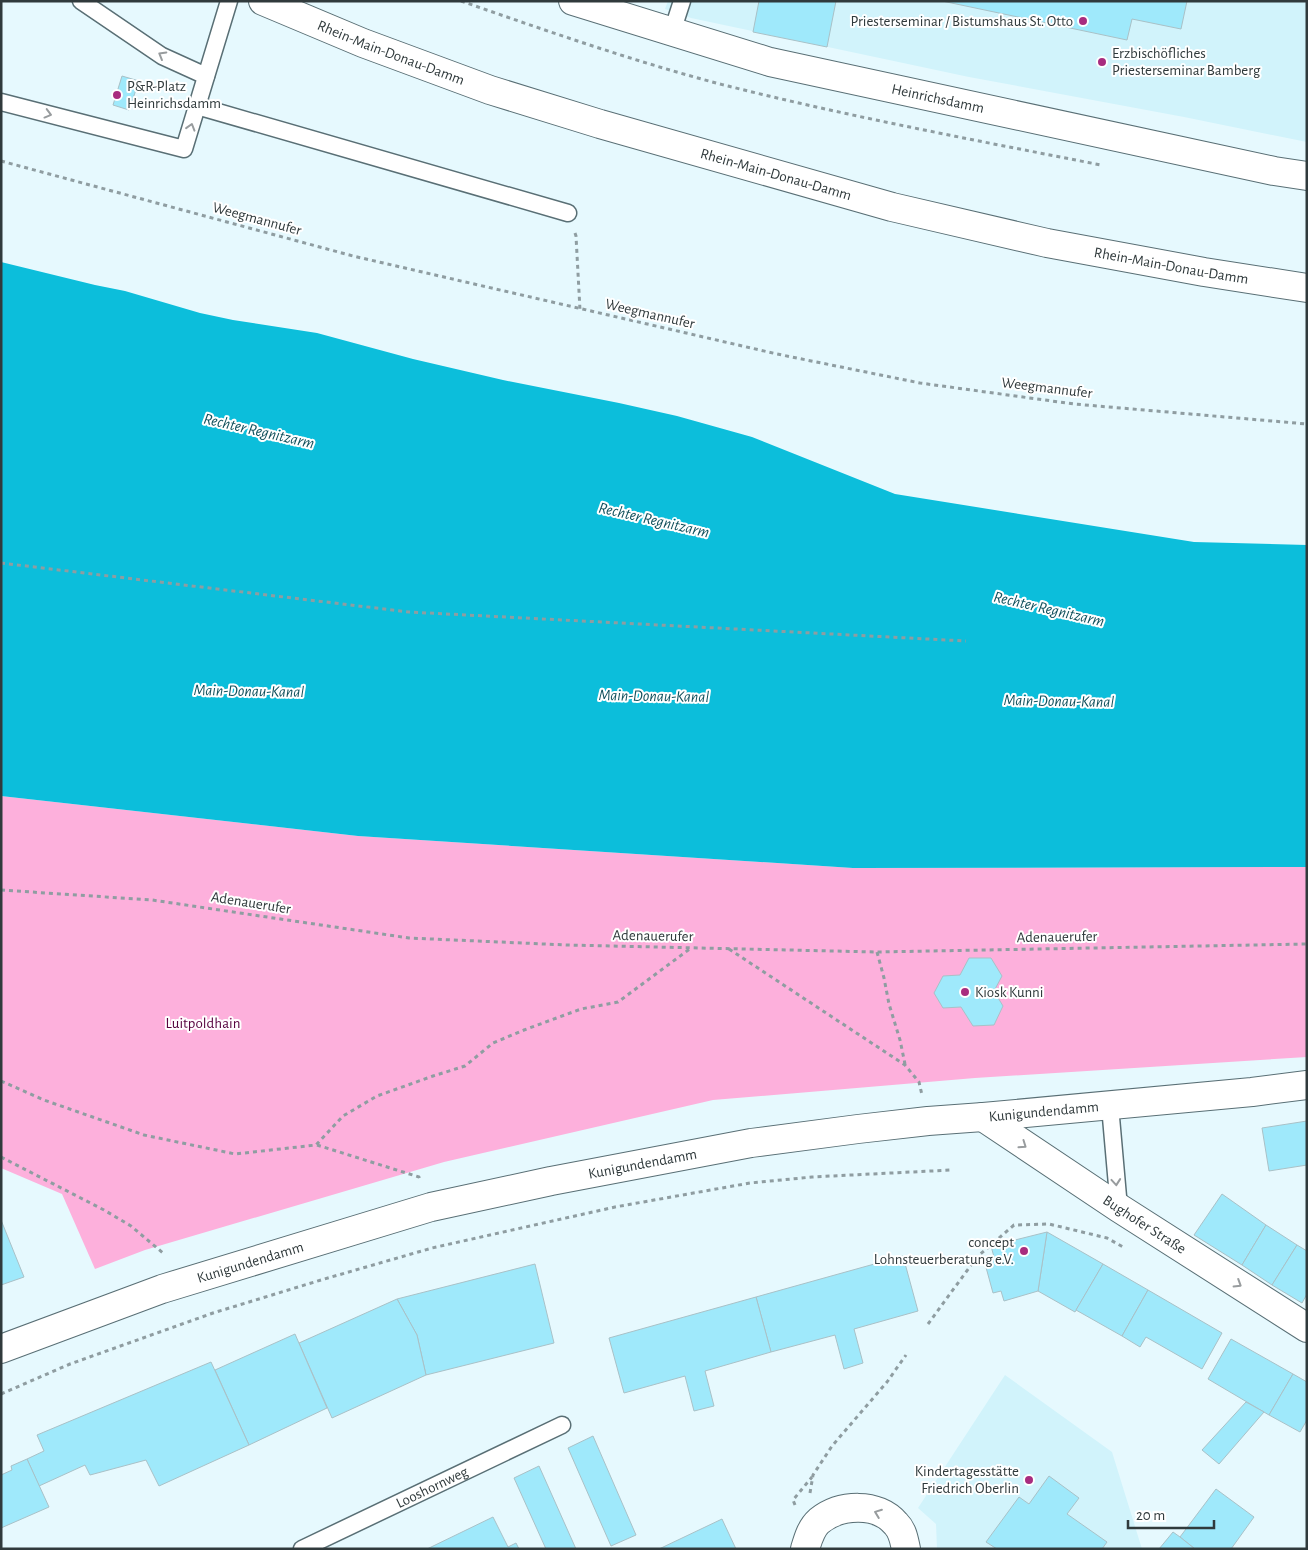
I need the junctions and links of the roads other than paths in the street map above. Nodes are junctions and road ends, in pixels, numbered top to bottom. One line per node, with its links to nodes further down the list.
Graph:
1 (81, 1): 7 (lane, one-way to 1)
2 (229, 1): 7 (lane)
3 (263, 1): 12 (street, Rhein-Main-Donau-Damm)
4 (573, 1): 6 (street, Heinrichsdamm)
5 (682, 1): 6 (lane)
6 (672, 32): 10 (street, Heinrichsdamm)
7 (206, 76): 9 (lane)
8 (1, 102): 9 (lane, one-way to 9)
9 (197, 106): 11 (lane)
10 (1307, 176)
11 (568, 213)
12 (1307, 288)
13 (1307, 1085): 14 (street, Kunigundendamm)
14 (1110, 1106): 15 (street, Kunigundendamm); 16 (lane, one-way to 16)
15 (983, 1117): 16 (street, Bughofer Straße, one-way to 16); 18 (street, Kunigundendamm)
16 (1119, 1208): 17 (street, Bughofer Straße, one-way to 17)
17 (1307, 1328)
18 (1, 1349)
19 (562, 1425): 20 (lane, Looshornweg)
20 (302, 1549)
21 (805, 1549): 22 (street, one-way to 21)
22 (906, 1549)

